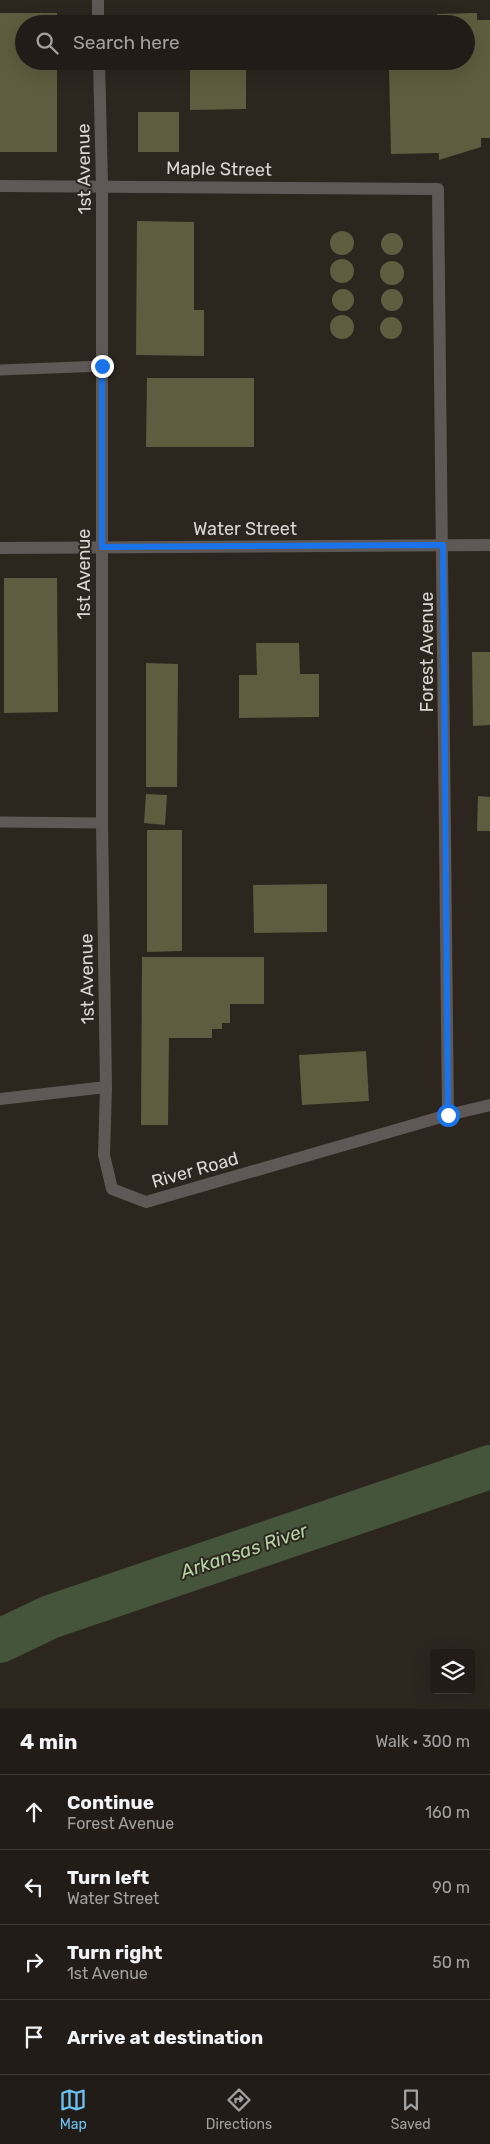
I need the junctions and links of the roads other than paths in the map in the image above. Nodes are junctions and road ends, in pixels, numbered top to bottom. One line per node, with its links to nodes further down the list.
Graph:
1 (98, 0): 2 (street)
2 (98, 15)
3 (99, 70): 4 (street, 1st Avenue)
4 (102, 185): 5 (street, Maple Street); 6 (street, Maple Street); 7 (street, 1st Avenue)
5 (0, 186)
6 (438, 189): 9 (street, Forest Avenue)
7 (102, 366): 8 (lane); 11 (street, 1st Avenue)
8 (0, 370)
9 (443, 545): 10 (street, Water Street); 11 (street, Water Street); 18 (street, Forest Avenue)
10 (490, 545)
11 (102, 547): 12 (street, Water Street); 14 (street, 1st Avenue)
12 (0, 548)
13 (0, 822): 14 (lane)
14 (102, 824): 15 (street, 1st Avenue)
15 (106, 1087): 16 (street); 18 (street, River Road)
16 (0, 1099)
17 (490, 1105): 18 (street, River Road)
18 (448, 1115)

